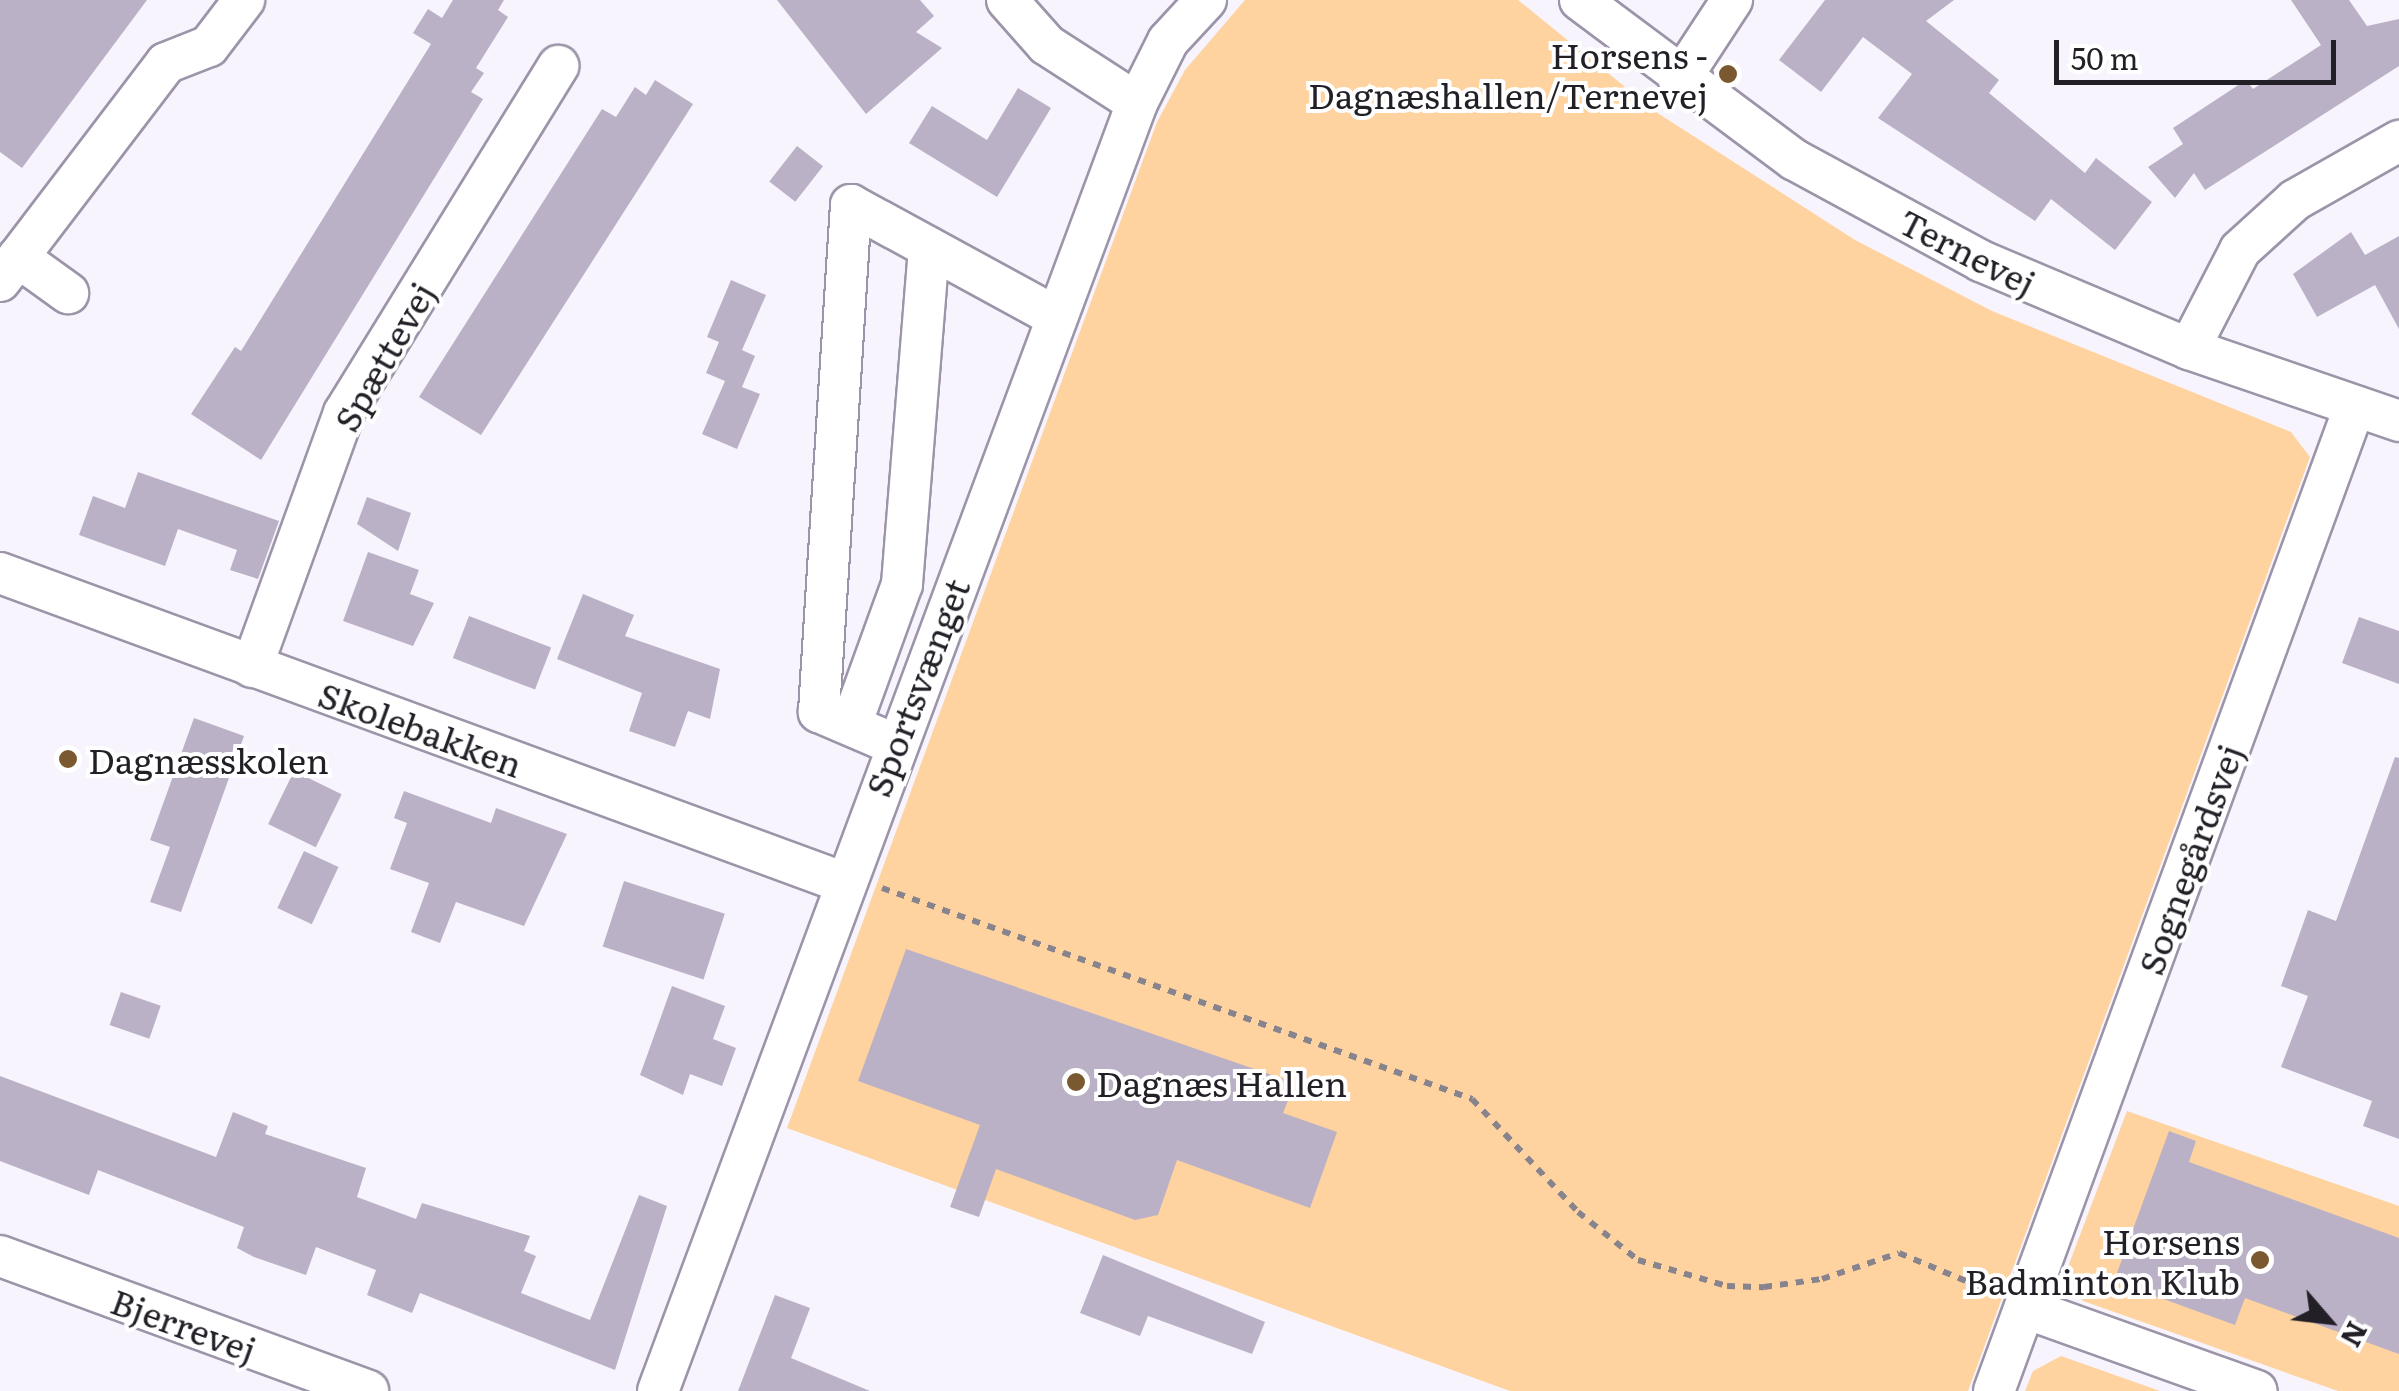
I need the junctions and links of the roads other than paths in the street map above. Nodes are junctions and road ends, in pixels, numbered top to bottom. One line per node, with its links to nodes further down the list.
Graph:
1 (244, 0): 11 (street)
2 (1007, 0): 8 (street)
3 (1206, 0): 8 (street, Sportsvænget)
4 (1580, 0): 7 (street, Ternevej)
5 (1732, 0): 7 (street)
6 (558, 66): 18 (street, Spættevej)
7 (1679, 80): 14 (street, Ternevej)
8 (1137, 103): 13 (street, Sportsvænget)
9 (2399, 141): 14 (street)
10 (929, 248): 13 (street); 19 (street); 19 (street)
11 (9, 269): 12 (street)
12 (68, 293)
13 (1056, 316): 20 (street, Sportsvænget)
14 (2189, 349): 15 (street, Ternevej)
15 (2354, 411): 16 (street, Ternevej); 23 (street, Sognegårdsvej)
16 (2399, 421)
17 (0, 573): 18 (street, Skolebakken)
18 (252, 667): 21 (street, Skolebakken)
19 (851, 726): 20 (street)
20 (894, 744): 21 (street, Sportsvænget)
21 (842, 882): 25 (street, Sportsvænget)
22 (0, 1256): 24 (street, Bjerrevej)
23 (2011, 1301): 26 (street, Sognegårdsvej); 27 (street)
24 (368, 1391)
25 (658, 1391)
26 (1994, 1391)
27 (2257, 1391)

